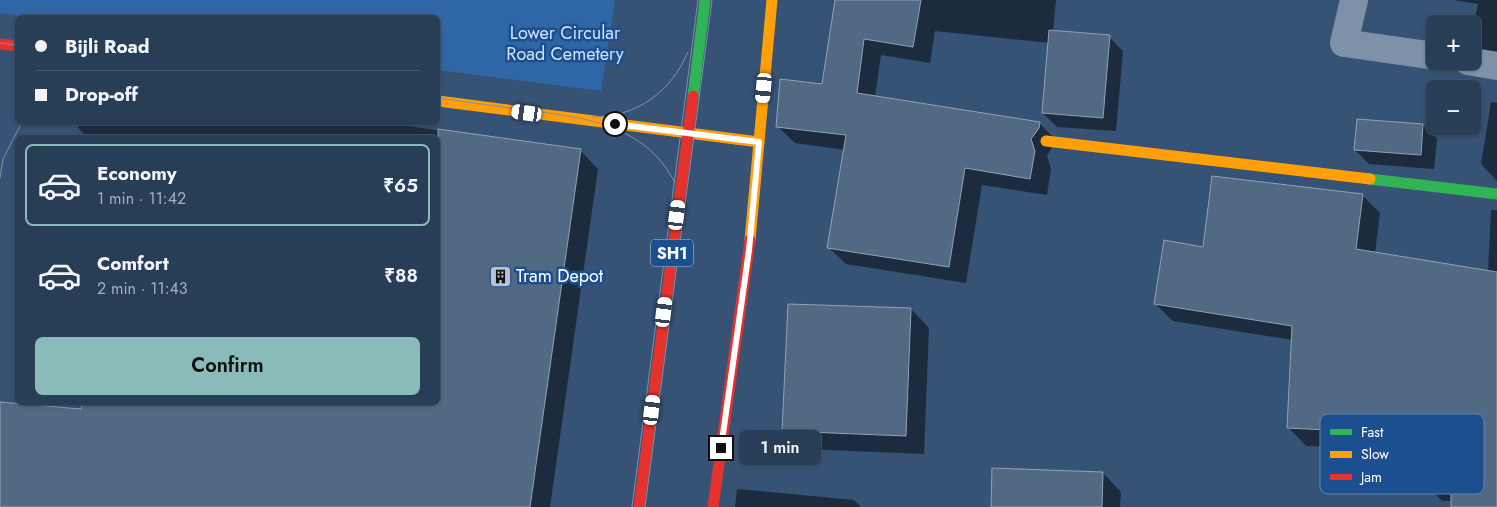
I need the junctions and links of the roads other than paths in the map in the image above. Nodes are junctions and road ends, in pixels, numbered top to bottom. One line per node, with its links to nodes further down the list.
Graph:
1 (704, 0): 10 (main road, SH1)
2 (772, 0): 12 (main road)
3 (1354, 0): 6 (street)
4 (0, 44): 5 (main road)
5 (15, 46)
6 (1426, 55)
7 (1481, 63): 8 (street)
8 (1497, 66)
9 (440, 101): 10 (main road)
10 (687, 134): 12 (main road); 14 (main road, SH1)
11 (1046, 141): 13 (main road)
12 (759, 142): 15 (main road)
13 (1497, 194)
14 (639, 507)
15 (713, 507)

